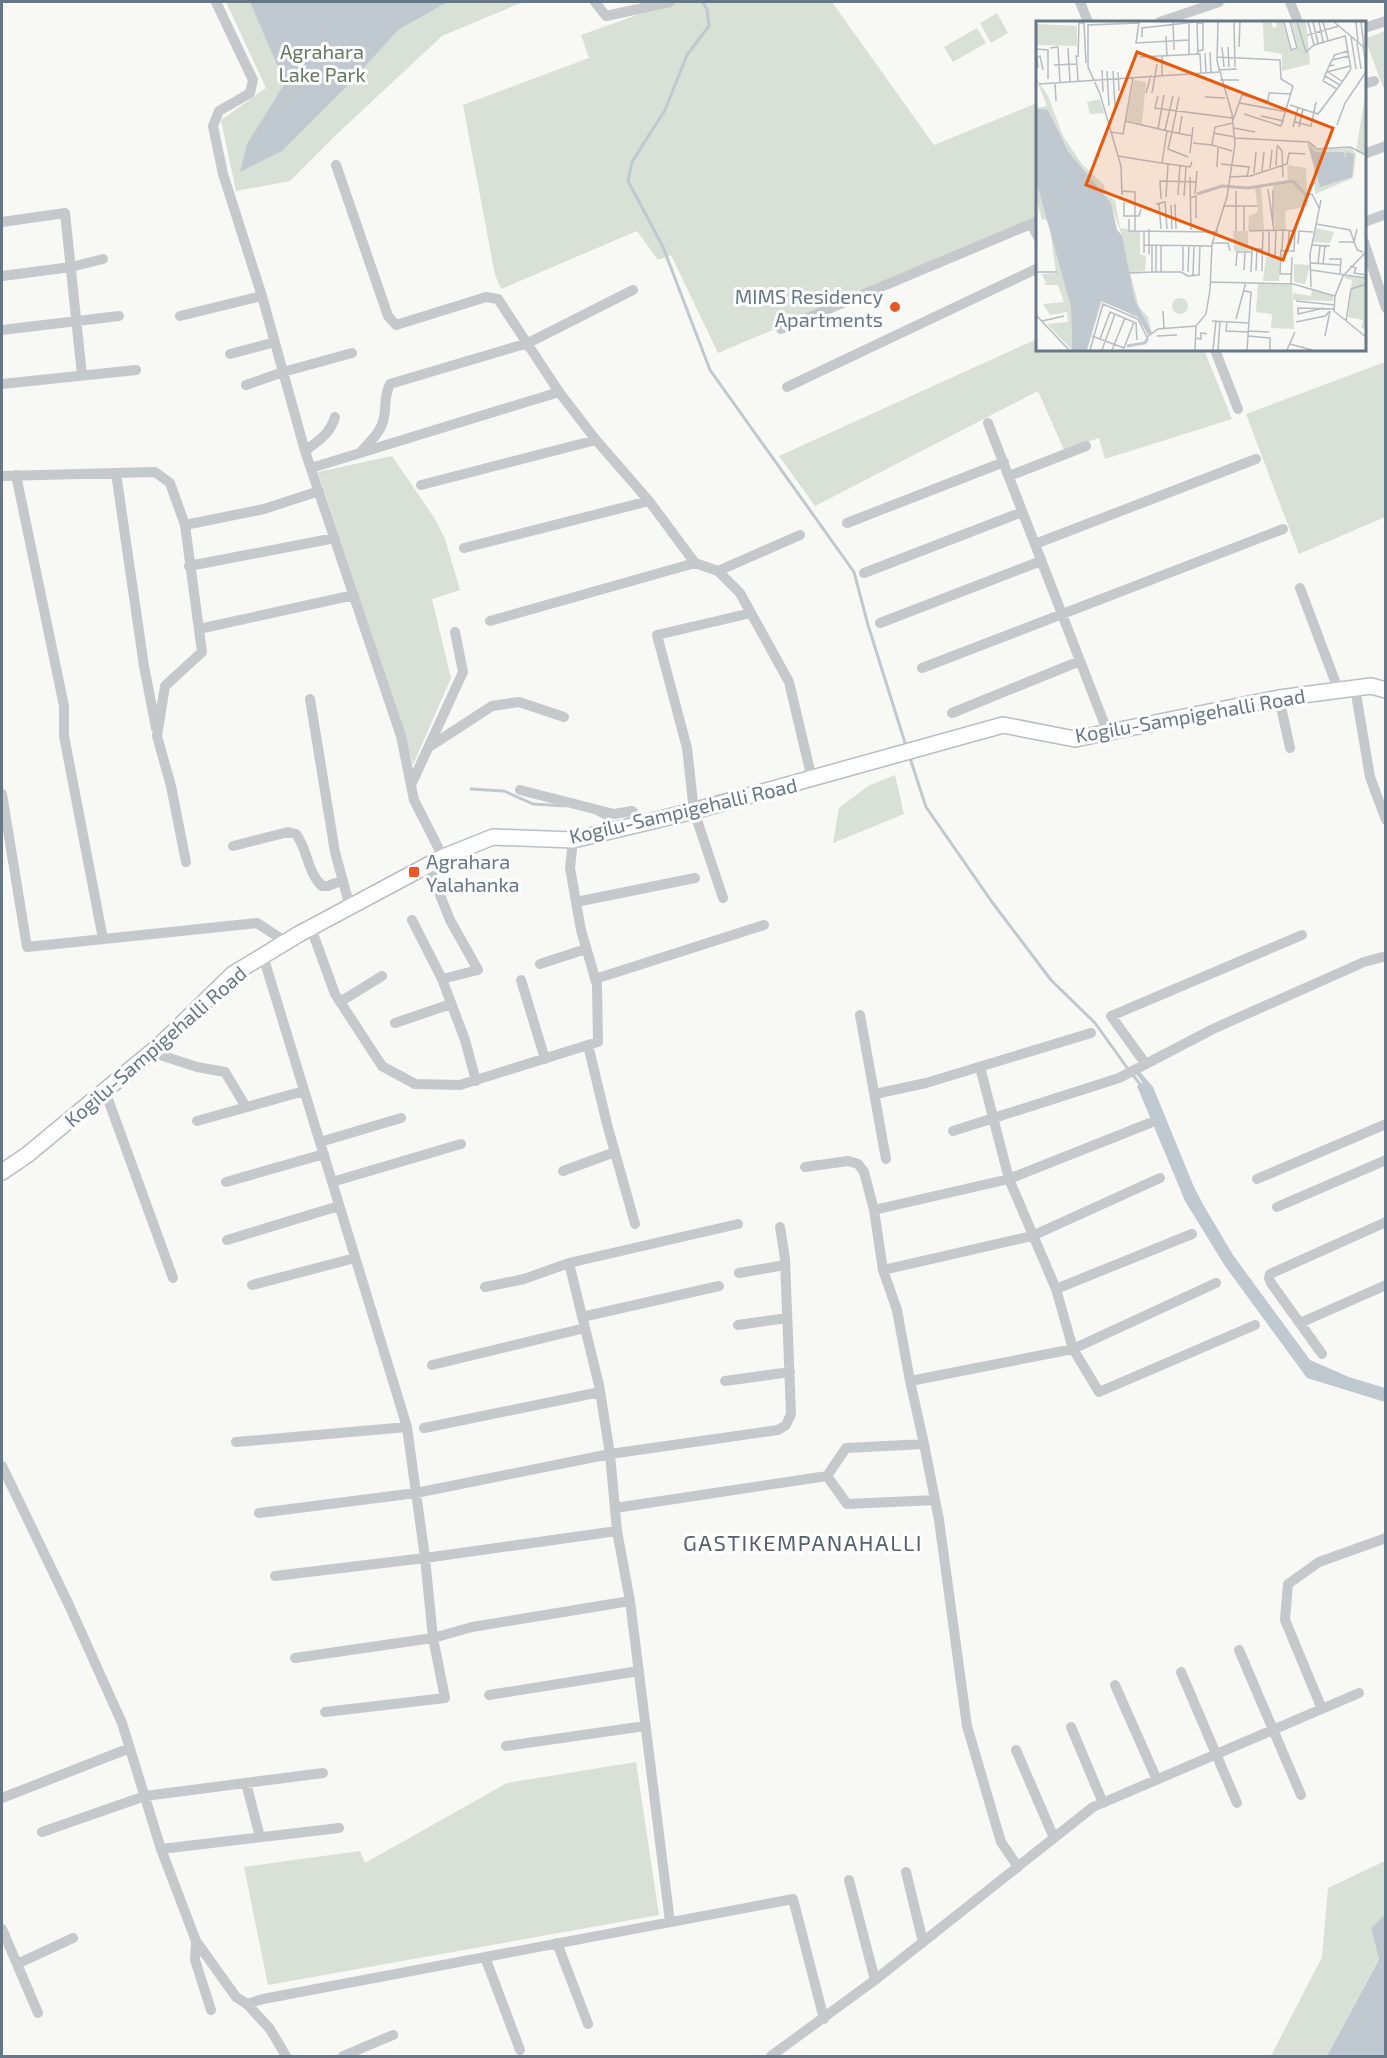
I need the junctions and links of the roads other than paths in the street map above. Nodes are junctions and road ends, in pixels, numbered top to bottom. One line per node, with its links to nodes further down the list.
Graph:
1 (216, 2): 27 (street)
2 (595, 2): 3 (street)
3 (670, 2)
4 (1080, 2): 7 (street)
5 (1219, 2): 8 (street)
6 (1290, 2): 9 (street)
7 (1088, 21)
8 (1163, 21)
9 (1298, 21)
10 (1386, 21): 11 (street)
11 (1366, 28)
12 (1386, 146): 13 (street)
13 (1366, 153)
14 (336, 165): 35 (street)
15 (1386, 214): 17 (street)
16 (2, 222): 21 (street)
17 (1366, 222)
18 (1034, 223): 32 (street)
19 (1366, 246): 25 (street)
20 (102, 259): 21 (street)
21 (71, 267): 24 (street); 31 (street)
22 (1036, 269): 44 (street)
23 (1386, 272): 25 (street)
24 (2, 276)
25 (1374, 276): 28 (street)
26 (633, 290): 35 (street)
27 (262, 296): 30 (street); 34 (street)
28 (1386, 308)
29 (119, 316): 31 (street)
30 (180, 316)
31 (76, 321): 33 (street); 41 (street)
32 (781, 329)
33 (2, 330)
34 (275, 342): 38 (street); 40 (street)
35 (528, 343): 45 (street); 52 (street)
36 (1215, 351): 46 (street)
37 (352, 352): 40 (street)
38 (230, 354)
39 (136, 370): 41 (street)
40 (284, 372): 43 (street); 51 (street)
41 (82, 375): 42 (street)
42 (2, 384)
43 (246, 385)
44 (787, 387)
45 (560, 392): 49 (street); 52 (street)
46 (1238, 409)
47 (335, 417): 51 (street)
48 (988, 423): 54 (street)
49 (596, 440): 60 (street); 62 (street)
50 (1086, 446): 59 (street)
51 (305, 451): 55 (street)
52 (360, 453): 55 (street)
53 (1256, 459): 69 (street)
54 (1004, 462): 59 (street); 64 (street)
55 (311, 468): 61 (street)
56 (116, 473): 57 (street); 65 (street); 94 (street)
57 (16, 475): 58 (street); 118 (street)
58 (2, 476)
59 (1009, 476): 63 (street)
60 (421, 485)
61 (319, 491): 65 (street); 68 (street)
62 (649, 501): 70 (street); 72 (street)
63 (1022, 512): 69 (street); 75 (street)
64 (847, 523)
65 (185, 525): 73 (street)
66 (1282, 529): 79 (street)
67 (800, 535): 74 (street)
68 (335, 538): 73 (street); 77 (street)
69 (1035, 544): 71 (street)
70 (464, 548)
71 (1041, 561): 79 (street); 81 (street)
72 (695, 563): 74 (street); 80 (street)
73 (189, 566): 82 (street)
74 (718, 571): 78 (street)
75 (864, 573)
76 (1300, 588): 87 (street)
77 (354, 595): 82 (street); 98 (street)
78 (751, 613): 97 (street); 101 (street)
79 (1062, 614): 84 (street); 85 (street)
80 (490, 621)
81 (880, 623)
82 (199, 629): 94 (street)
83 (455, 632): 95 (street)
84 (1080, 661): 91 (street); 93 (street)
85 (922, 668)
86 (1355, 688): 87 (street, Kogilu-Sampigehalli Road); 88 (street, Kogilu-Sampigehalli Road); 102 (street)
87 (1338, 689): 89 (street, Kogilu-Sampigehalli Road)
88 (1386, 690)
89 (1279, 698): 93 (street, Kogilu-Sampigehalli Road); 96 (street)
90 (310, 699): 110 (street)
91 (952, 713)
92 (564, 717): 95 (street)
93 (1108, 733): 97 (street, Kogilu-Sampigehalli Road)
94 (157, 736): 107 (street)
95 (429, 747): 98 (street)
96 (1290, 748)
97 (812, 779): 101 (street, Kogilu-Sampigehalli Road)
98 (411, 785): 106 (street)
99 (520, 790): 103 (street)
100 (2, 794): 118 (street)
101 (694, 811): 103 (street, Kogilu-Sampigehalli Road); 111 (street)
102 (1386, 820)
103 (642, 823): 104 (street, Kogilu-Sampigehalli Road)
104 (573, 840): 106 (street, Kogilu-Sampigehalli Road); 112 (street)
105 (233, 846): 110 (street)
106 (443, 857): 108 (street, Kogilu-Sampigehalli Road)
107 (186, 862)
108 (428, 865): 113 (street, Kogilu-Sampigehalli Road); 125 (street)
109 (695, 878): 112 (street)
110 (343, 880): 113 (street)
111 (723, 898)
112 (576, 902): 120 (street)
113 (351, 907): 116 (street, Kogilu-Sampigehalli Road)
114 (412, 920): 125 (street)
115 (764, 925): 126 (street)
116 (311, 928): 119 (street, Kogilu-Sampigehalli Road); 128 (street)
117 (1302, 935): 136 (street)
118 (103, 939): 119 (street)
119 (286, 942): 121 (street, Kogilu-Sampigehalli Road)
120 (586, 949): 123 (street); 126 (street)
121 (263, 956): 134 (street, Kogilu-Sampigehalli Road); 140 (street)
122 (1386, 956): 136 (street)
123 (540, 964)
124 (382, 976): 128 (street)
125 (442, 979): 129 (street)
126 (595, 979): 133 (street)
127 (521, 980): 135 (street)
128 (340, 1002): 138 (street)
129 (451, 1004): 131 (street); 138 (street)
130 (860, 1015): 141 (street)
131 (395, 1023)
132 (1091, 1033): 137 (street)
133 (588, 1045): 135 (street); 151 (street)
134 (151, 1052): 139 (street, Kogilu-Sampigehalli Road); 142 (street)
135 (545, 1059): 138 (street)
136 (1145, 1063): 144 (street)
137 (980, 1067): 141 (street); 144 (street)
138 (476, 1081)
139 (105, 1090): 156 (street, Kogilu-Sampigehalli Road); 178 (street)
140 (304, 1091): 142 (street); 149 (street)
141 (875, 1094): 153 (street)
142 (246, 1107): 145 (street)
143 (401, 1118): 149 (street)
144 (994, 1118): 148 (street); 159 (street)
145 (197, 1121)
146 (1150, 1122): 159 (street)
147 (1386, 1124): 160 (street)
148 (953, 1131)
149 (320, 1142): 152 (street)
150 (461, 1144): 162 (street)
151 (615, 1152): 157 (street); 167 (street)
152 (324, 1154): 161 (street); 162 (street)
153 (886, 1159)
154 (1386, 1160): 164 (street)
155 (805, 1167): 165 (street)
156 (3, 1168)
157 (563, 1171)
158 (1160, 1178): 171 (street)
159 (1009, 1179): 165 (street); 171 (street)
160 (1257, 1179)
161 (226, 1182)
162 (332, 1182): 163 (street)
163 (339, 1206): 172 (street); 173 (street)
164 (1277, 1207)
165 (874, 1210): 176 (street)
166 (1386, 1222): 187 (street)
167 (635, 1224)
168 (738, 1224): 174 (street)
169 (780, 1227): 175 (street)
170 (1192, 1233): 184 (street)
171 (1032, 1236): 176 (street); 184 (street)
172 (227, 1240)
173 (355, 1258): 180 (street); 197 (street)
174 (569, 1263): 183 (street); 186 (street)
175 (785, 1264): 177 (street); 185 (street)
176 (883, 1270): 195 (street)
177 (739, 1273)
178 (173, 1278)
179 (1216, 1283): 190 (street)
180 (252, 1285)
181 (1386, 1285): 187 (street)
182 (718, 1286): 186 (street)
183 (485, 1287)
184 (1056, 1289): 190 (street)
185 (788, 1318): 188 (street); 193 (street)
186 (584, 1323): 192 (street); 196 (street)
187 (1300, 1323): 191 (street)
188 (738, 1325)
189 (1255, 1325): 190 (street)
190 (1073, 1349): 195 (street)
191 (1322, 1354)
192 (432, 1365)
193 (790, 1372): 194 (street); 201 (street)
194 (725, 1381)
195 (910, 1381): 200 (street)
196 (600, 1392): 198 (street); 201 (street)
197 (407, 1427): 199 (street); 204 (street)
198 (424, 1428)
199 (236, 1442)
200 (924, 1444): 203 (street); 205 (street)
201 (610, 1454): 204 (street); 206 (street)
202 (2, 1466): 227 (street)
203 (827, 1476): 205 (street); 206 (street)
204 (416, 1492): 207 (street); 210 (street)
205 (935, 1500): 243 (street)
206 (615, 1508): 208 (street)
207 (259, 1513)
208 (617, 1531): 210 (street); 212 (street)
209 (1386, 1538): 221 (street)
210 (425, 1558): 211 (street); 213 (street)
211 (275, 1576)
212 (630, 1600): 213 (street); 216 (street)
213 (433, 1638): 215 (street); 222 (street)
214 (1239, 1650): 225 (street)
215 (295, 1658)
216 (639, 1671): 220 (street); 223 (street)
217 (1181, 1672): 229 (street)
218 (1115, 1685): 231 (street)
219 (1359, 1693): 221 (street)
220 (489, 1695)
221 (1322, 1709): 225 (street)
222 (325, 1712)
223 (645, 1726): 226 (street); 246 (street)
224 (1071, 1727): 236 (street)
225 (1273, 1730): 229 (street); 233 (street)
226 (506, 1746)
227 (130, 1748): 234 (street); 235 (street)
228 (1016, 1750): 241 (street)
229 (1216, 1754): 231 (street); 237 (street)
230 (323, 1773): 232 (street)
231 (1157, 1780): 236 (street)
232 (246, 1783): 234 (street); 240 (street)
233 (1301, 1795)
234 (145, 1796): 239 (street); 242 (street)
235 (2, 1798)
236 (1103, 1803): 241 (street)
237 (1238, 1803)
238 (339, 1828): 240 (street)
239 (42, 1832)
240 (260, 1837): 242 (street)
241 (1054, 1838): 243 (street)
242 (161, 1849): 249 (street)
243 (1018, 1867): 250 (street)
244 (906, 1872): 250 (street)
245 (849, 1880): 254 (street)
246 (670, 1922): 251 (street); 258 (street)
247 (2, 1929): 253 (street)
248 (73, 1938): 253 (street)
249 (196, 1941): 255 (street); 256 (street)
250 (923, 1942): 254 (street)
251 (557, 1943): 252 (street); 259 (street)
252 (485, 1957): 255 (street); 261 (street)
253 (17, 1964): 257 (street)
254 (875, 1980): 258 (street)
255 (247, 2004): 262 (street)
256 (211, 2010)
257 (38, 2013)
258 (824, 2019): 264 (street)
259 (588, 2024)
260 (393, 2035): 263 (street)
261 (520, 2050)
262 (286, 2056)
263 (343, 2056)
264 (771, 2056)

